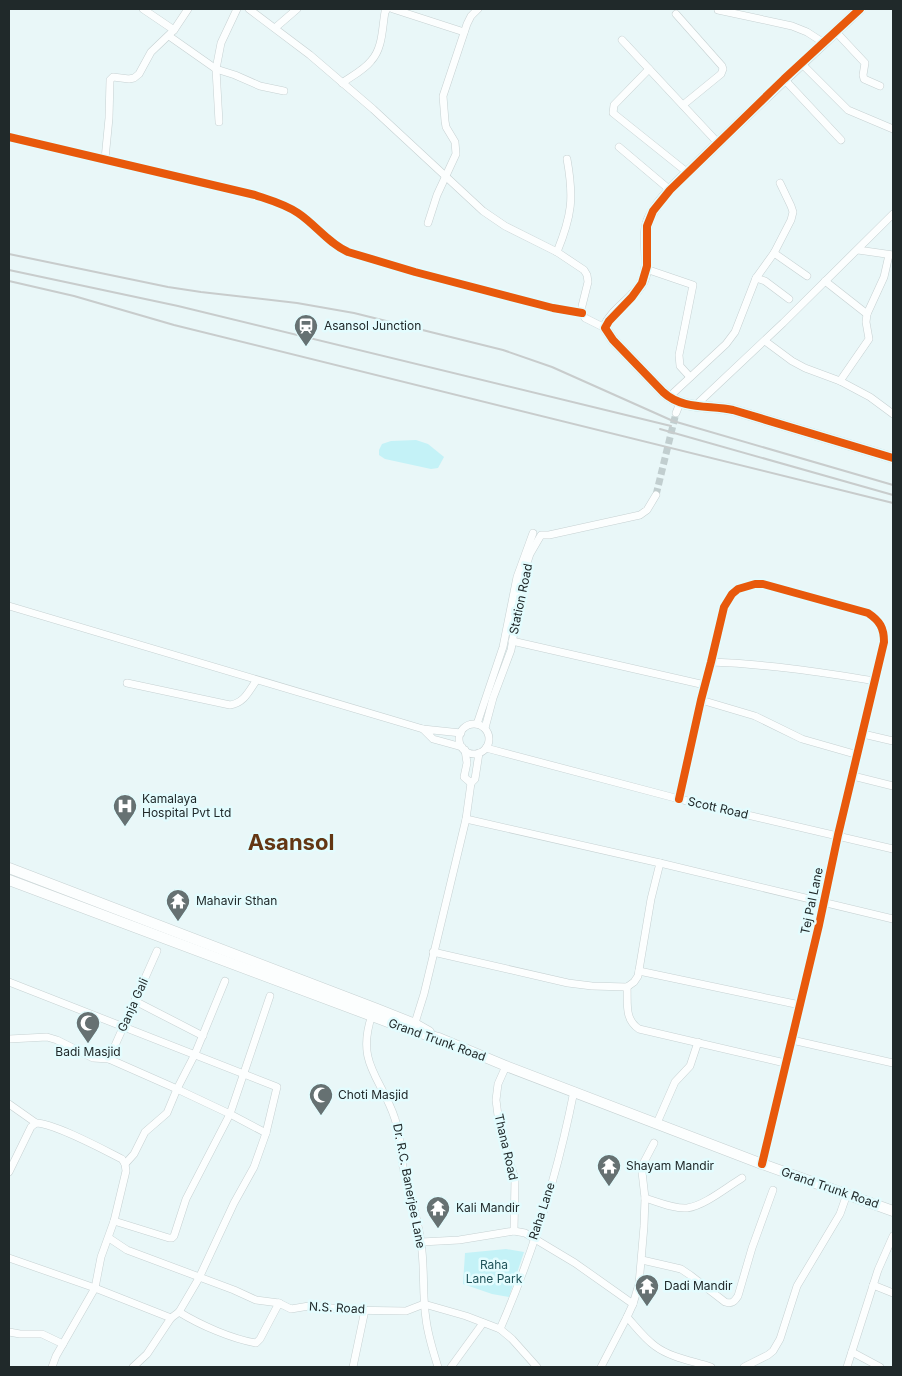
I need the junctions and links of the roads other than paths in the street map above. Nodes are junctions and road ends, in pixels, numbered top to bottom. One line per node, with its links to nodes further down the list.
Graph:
1 (143, 9): 13 (street)
2 (188, 9): 13 (street)
3 (237, 9): 20 (street)
4 (249, 9): 12 (street)
5 (298, 9): 12 (street)
6 (387, 9): 23 (street)
7 (393, 9): 14 (street)
8 (478, 9): 14 (street)
9 (860, 9): 15 (main road)
10 (718, 10): 18 (street)
11 (676, 14): 26 (street)
12 (276, 28): 23 (street)
13 (174, 30): 16 (street)
14 (464, 32): 36 (street)
15 (836, 32): 18 (main road); 24 (street)
16 (169, 36): 20 (street); 33 (street)
17 (622, 40): 21 (street)
18 (824, 43): 19 (main road)
19 (801, 63): 22 (main road); 28 (street)
20 (216, 69): 25 (street); 27 (street)
21 (649, 69): 26 (street); 35 (street)
22 (784, 79): 30 (street); 31 (main road)
23 (342, 83): 36 (street)
24 (880, 86)
25 (284, 91)
26 (683, 105): 31 (street)
27 (218, 122)
28 (893, 129)
29 (9, 137): 33 (street)
30 (841, 140)
31 (718, 143): 35 (main road)
32 (619, 147): 38 (street)
33 (105, 159): 50 (street)
34 (567, 159): 42 (street)
35 (688, 173): 38 (main road)
36 (446, 177): 40 (street); 42 (street)
37 (780, 183): 43 (street)
38 (670, 190): 45 (main road)
39 (893, 214): 41 (street)
40 (428, 223)
41 (858, 250): 44 (street); 48 (street)
42 (557, 252): 50 (street)
43 (774, 253): 46 (street); 47 (street)
44 (891, 255): 51 (street)
45 (646, 269): 52 (main road); 54 (street)
46 (807, 276)
47 (756, 278): 49 (street); 54 (street)
48 (825, 281): 51 (street); 53 (street)
49 (789, 299)
50 (582, 313): 52 (street)
51 (867, 314): 55 (street)
52 (605, 328): 56 (main road)
53 (765, 341): 55 (street); 58 (street)
54 (690, 377): 56 (street)
55 (840, 381): 60 (street)
56 (669, 397): 57 (main road)
57 (680, 403): 58 (main road); 59 (street)
58 (695, 406): 61 (main road)
59 (676, 413)
60 (893, 414)
61 (893, 458)
62 (656, 496): 65 (street, Station Road)
63 (533, 533): 72 (street, Station Road)
64 (9, 606): 67 (street)
65 (512, 641): 70 (street); 73 (street, Station Road)
66 (711, 662): 68 (street); 68 (street, Tej Pal Lane); 70 (street)
67 (256, 681): 69 (street); 74 (street)
68 (875, 682): 76 (street, Tej Pal Lane)
69 (126, 683)
70 (705, 685): 71 (street)
71 (701, 700): 80 (street); 84 (street)
72 (477, 724): 73 (street); 75 (street)
73 (485, 728): 79 (street)
74 (424, 729): 75 (street); 78 (street)
75 (461, 733): 78 (street)
76 (863, 734): 77 (street); 80 (street, Tej Pal Lane)
77 (893, 741)
78 (464, 749): 79 (street); 82 (street)
79 (483, 751): 82 (street); 84 (street, Scott Road)
80 (858, 754): 81 (street, Tej Pal Lane)
81 (853, 776): 83 (street); 86 (street, Tej Pal Lane)
82 (471, 782): 85 (street)
83 (893, 786)
84 (680, 799): 86 (street, Scott Road)
85 (466, 819): 88 (street); 94 (street)
86 (838, 835): 87 (street, Scott Road); 91 (street, Tej Pal Lane)
87 (893, 849)
88 (660, 862): 91 (street); 95 (street)
89 (9, 868): 104 (main road)
90 (9, 880): 102 (main road, Grand Trunk Road)
91 (823, 902): 92 (street); 101 (street, Tej Pal Lane)
92 (893, 919)
93 (157, 951): 100 (street, Ganja Gali)
94 (433, 952): 98 (street); 104 (street)
95 (639, 971): 98 (street); 101 (street)
96 (226, 981): 105 (street)
97 (9, 982): 103 (street)
98 (627, 987): 108 (street)
99 (270, 996): 114 (street)
100 (135, 1001): 103 (street, Ganja Gali); 105 (street)
101 (800, 1005): 107 (street, Tej Pal Lane)
102 (372, 1015): 104 (main road, Grand Trunk Road); 136 (street, Dr. R.C. Banerjee Lane)
103 (124, 1026): 109 (street); 110 (street, Ganja Gali)
104 (414, 1028): 113 (main road, Grand Trunk Road)
105 (203, 1036): 109 (street)
106 (9, 1039): 110 (street)
107 (792, 1040): 111 (street, Tej Pal Lane); 112 (street)
108 (698, 1042): 111 (street); 120 (street)
109 (195, 1054): 114 (street); 115 (street)
110 (109, 1059): 115 (street)
111 (786, 1064): 124 (street, Tej Pal Lane)
112 (893, 1064)
113 (506, 1066): 116 (main road, Grand Trunk Road); 132 (street, Thana Road)
114 (243, 1073): 118 (street); 121 (street)
115 (177, 1090): 118 (street); 123 (street)
116 (574, 1091): 120 (main road, Grand Trunk Road); 135 (street, Raha Lane)
117 (9, 1104): 119 (street)
118 (230, 1114): 121 (street); 131 (street)
119 (36, 1123): 123 (street); 125 (street)
120 (657, 1123): 124 (main road, Grand Trunk Road)
121 (266, 1133): 139 (street)
122 (654, 1144): 129 (street)
123 (125, 1164): 131 (street)
124 (762, 1164): 128 (main road, Grand Trunk Road)
125 (9, 1172)
126 (742, 1178): 129 (street)
127 (773, 1190): 138 (street)
128 (848, 1194): 130 (main road, Grand Trunk Road); 163 (street)
129 (646, 1198): 138 (street)
130 (893, 1211)
131 (114, 1221): 134 (street)
132 (514, 1230): 135 (street); 136 (street)
133 (893, 1236): 140 (street)
134 (108, 1238): 139 (street, N.S. Road); 141 (street)
135 (533, 1238): 145 (street); 151 (street, Raha Lane)
136 (421, 1242): 144 (street, Dr. R.C. Banerjee Lane)
137 (9, 1258): 141 (street)
138 (642, 1260): 145 (street)
139 (199, 1278): 143 (street, N.S. Road); 147 (street)
140 (873, 1285): 142 (street); 154 (street)
141 (95, 1288): 149 (street); 153 (street)
142 (893, 1293)
143 (279, 1303): 146 (street, N.S. Road); 147 (street)
144 (424, 1304): 146 (street, N.S. Road); 150 (street); 158 (street, Dr. R.C. Banerjee Lane)
145 (633, 1304): 148 (street)
146 (365, 1310): 157 (street)
147 (179, 1312): 149 (street)
148 (627, 1317): 161 (street); 162 (street)
149 (171, 1318): 156 (street)
150 (483, 1323): 151 (street); 159 (street)
151 (500, 1329): 160 (street)
152 (9, 1332): 153 (street)
153 (63, 1344): 155 (street)
154 (852, 1352): 164 (street); 165 (street)
155 (52, 1367)
156 (133, 1367)
157 (353, 1367)
158 (438, 1367)
159 (451, 1367)
160 (537, 1367)
161 (601, 1367)
162 (712, 1367)
163 (744, 1367)
164 (847, 1367)
165 (880, 1367)

